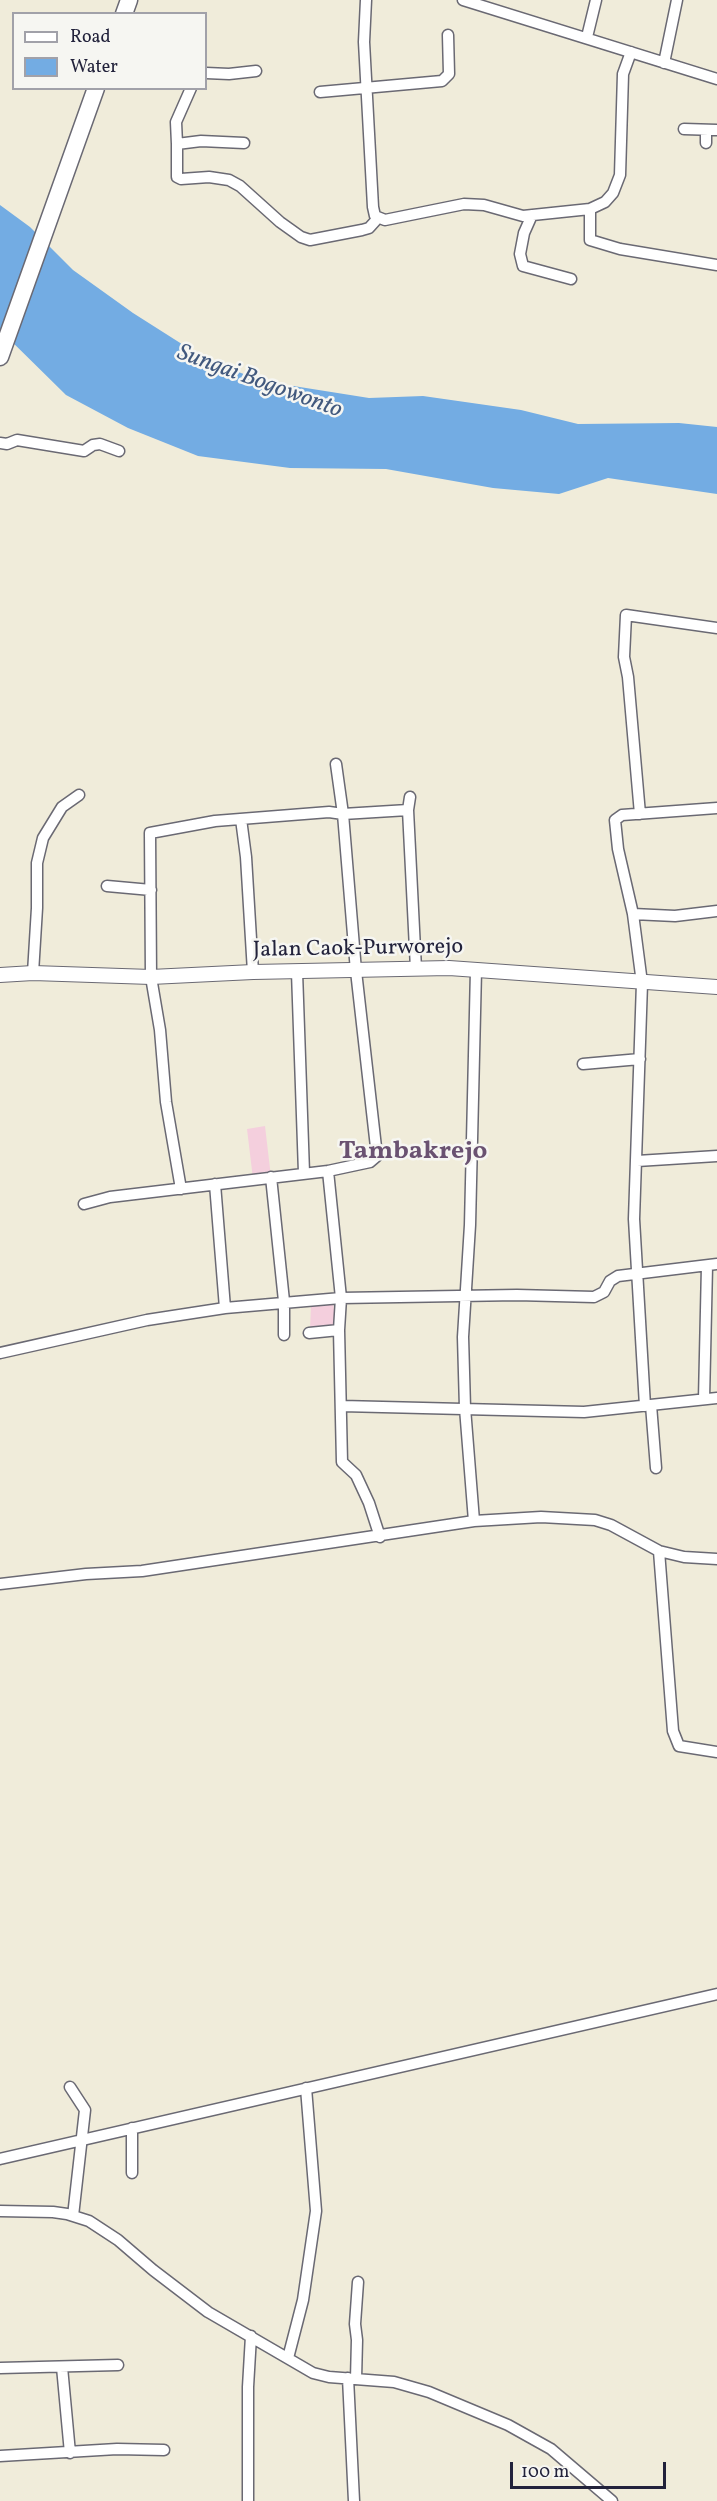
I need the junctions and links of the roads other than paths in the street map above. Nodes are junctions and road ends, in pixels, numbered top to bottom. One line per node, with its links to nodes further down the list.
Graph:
1 (366, 0): 12 (street)
2 (463, 0): 6 (street)
3 (596, 0): 6 (street)
4 (677, 0): 8 (street)
5 (448, 35): 12 (street)
6 (587, 37): 7 (street)
7 (630, 52): 8 (street); 21 (street)
8 (664, 63): 11 (street)
9 (256, 71): 10 (street)
10 (207, 73)
11 (717, 78)
12 (368, 86): 15 (street); 23 (street)
13 (95, 90): 26 (main road)
14 (190, 90): 20 (street)
15 (320, 92)
16 (684, 129): 17 (street)
17 (711, 130): 19 (street)
18 (244, 143): 20 (street)
19 (706, 143)
20 (177, 144): 23 (street)
21 (590, 209): 22 (street); 24 (street)
22 (531, 215): 23 (street); 25 (street)
23 (378, 218)
24 (717, 265)
25 (571, 279)
26 (0, 357)
27 (0, 443): 28 (street)
28 (119, 451)
29 (717, 628): 36 (street)
30 (336, 764): 35 (street)
31 (79, 795): 47 (street)
32 (410, 797): 34 (street)
33 (717, 808): 36 (street)
34 (408, 810): 35 (street); 42 (street)
35 (344, 814): 37 (street); 44 (street)
36 (640, 814): 41 (street)
37 (241, 819): 39 (street); 45 (street)
38 (107, 886): 39 (street)
39 (151, 890): 49 (street)
40 (717, 911): 41 (street)
41 (633, 914): 50 (street)
42 (416, 969): 43 (street, Jalan Caok-Purworejo); 44 (street, Jalan Caok-Purworejo)
43 (476, 970): 50 (street, Jalan Caok-Purworejo); 64 (street)
44 (356, 971): 46 (street, Jalan Caok-Purworejo); 56 (street)
45 (253, 972): 46 (street, Jalan Caok-Purworejo); 49 (street, Jalan Caok-Purworejo)
46 (297, 972): 57 (street)
47 (33, 973): 48 (street, Jalan Caok-Purworejo); 49 (street, Jalan Caok-Purworejo)
48 (0, 975)
49 (151, 977): 60 (street)
50 (642, 983): 51 (street, Jalan Caok-Purworejo); 52 (street)
51 (717, 987)
52 (640, 1059): 53 (street); 55 (street)
53 (583, 1064)
54 (717, 1156): 55 (street)
55 (637, 1161): 63 (street)
56 (328, 1171): 57 (street); 65 (street)
57 (304, 1173): 58 (street)
58 (271, 1177): 59 (street); 66 (street)
59 (215, 1184): 60 (street); 67 (street)
60 (181, 1189): 61 (street)
61 (84, 1204)
62 (712, 1265): 63 (street); 73 (street)
63 (638, 1274): 64 (street); 74 (street)
64 (466, 1297): 65 (street); 76 (street)
65 (341, 1298): 66 (street); 68 (street)
66 (284, 1302): 67 (street); 70 (street)
67 (225, 1308): 71 (street)
68 (339, 1330): 69 (street); 75 (street)
69 (309, 1333)
70 (284, 1335)
71 (0, 1353)
72 (717, 1398): 73 (street)
73 (704, 1399): 74 (street)
74 (648, 1405): 76 (street); 77 (street)
75 (342, 1406): 76 (street); 79 (street)
76 (465, 1408): 78 (street)
77 (656, 1468)
78 (474, 1521): 79 (street); 80 (street)
79 (380, 1537): 82 (street)
80 (659, 1551): 81 (street); 83 (street)
81 (717, 1559)
82 (0, 1584)
83 (717, 1752)
84 (717, 1994): 86 (street)
85 (70, 2087): 88 (street)
86 (306, 2088): 87 (street); 95 (street)
87 (132, 2128): 88 (street); 90 (street)
88 (83, 2139): 89 (street); 92 (street)
89 (0, 2159)
90 (132, 2173)
91 (0, 2211): 92 (street)
92 (73, 2216): 94 (street)
93 (358, 2282): 99 (street)
94 (250, 2336): 95 (street); 103 (street)
95 (288, 2358): 99 (street)
96 (118, 2365): 97 (street)
97 (62, 2367): 98 (street); 101 (street)
98 (0, 2368)
99 (352, 2378): 104 (street); 105 (street)
100 (164, 2450): 101 (street)
101 (70, 2453): 102 (street)
102 (0, 2456)
103 (248, 2501)
104 (354, 2501)
105 (612, 2501)

